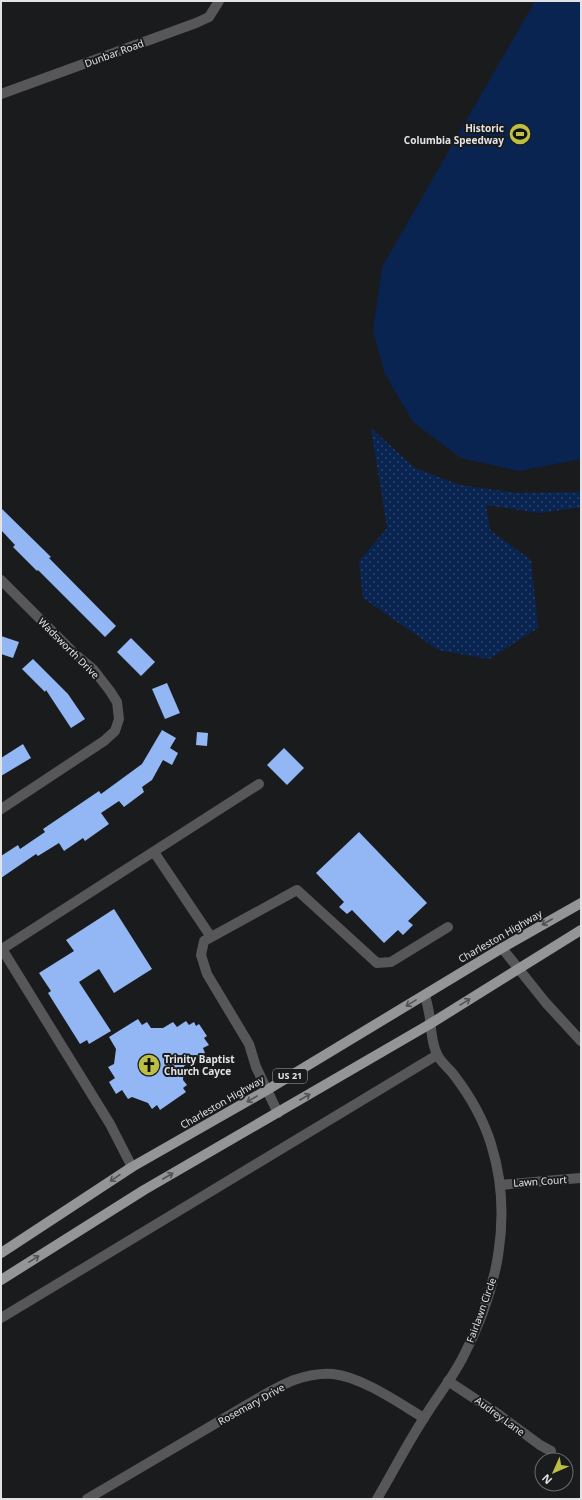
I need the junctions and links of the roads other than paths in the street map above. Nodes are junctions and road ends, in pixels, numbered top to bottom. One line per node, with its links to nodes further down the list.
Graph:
1 (219, 1): 2 (street, Dunbar Road)
2 (1, 94)
3 (3, 586): 5 (street, Wadsworth Drive)
4 (259, 784): 6 (street)
5 (1, 809)
6 (154, 852): 10 (street); 19 (street)
7 (581, 903): 11 (main road, Charleston Highway / US 21, one-way to 11)
8 (448, 927): 10 (street)
9 (581, 930): 12 (main road, US 21)
10 (211, 937): 17 (street)
11 (502, 948): 12 (street); 13 (main road, Charleston Highway / US 21)
12 (518, 968): 14 (main road, US 21, one-way to 12); 15 (street)
13 (425, 995): 14 (street, Fairlawn Circle); 17 (main road, Charleston Highway / US 21, one-way to 17)
14 (430, 1024): 16 (street, Fairlawn Circle); 18 (main road, US 21, one-way to 14)
15 (581, 1041)
16 (437, 1055): 21 (street, Fairlawn Circle); 24 (street)
17 (267, 1090): 18 (street); 19 (main road, Charleston Highway / US 21, one-way to 19)
18 (278, 1113): 23 (main road, US 21, one-way to 18)
19 (132, 1166): 22 (main road, Charleston Highway / US 21, one-way to 22)
20 (580, 1178): 21 (street, Lawn Court)
21 (500, 1184): 25 (street, Fairlawn Circle)
22 (1, 1253)
23 (1, 1280)
24 (1, 1318)
25 (448, 1381): 26 (street, Fairlawn Circle); 27 (street, Audrey Lane)
26 (424, 1418): 28 (street, Rosemary Drive); 29 (street, Fairlawn Circle)
27 (551, 1451)
28 (87, 1499)
29 (377, 1499)

